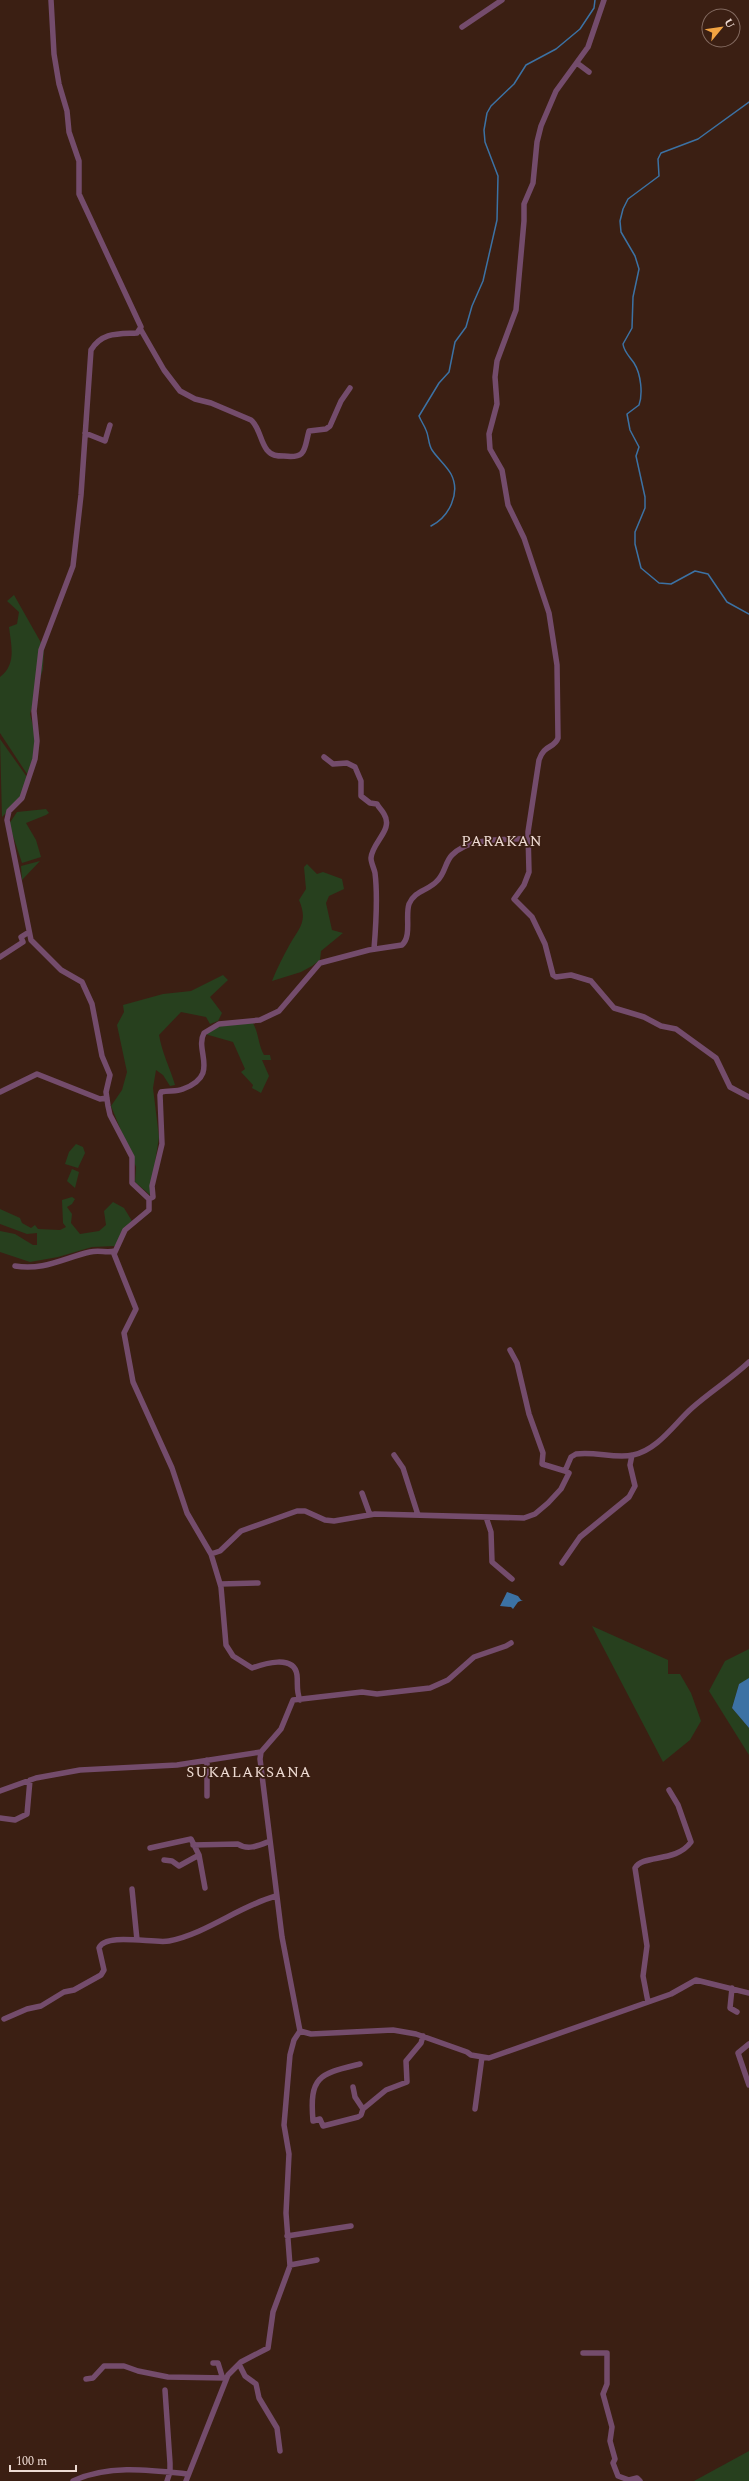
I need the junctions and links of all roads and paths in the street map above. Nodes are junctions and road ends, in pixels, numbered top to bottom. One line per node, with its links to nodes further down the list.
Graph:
1 (51, 0): 7 (street)
2 (502, 0): 4 (street)
3 (604, 0): 5 (street)
4 (462, 26)
5 (577, 63): 6 (street); 12 (street)
6 (589, 72)
7 (141, 330): 8 (street); 10 (street)
8 (350, 388)
9 (110, 426): 10 (street)
10 (86, 433): 13 (street)
11 (324, 757): 14 (street)
12 (529, 838): 14 (street); 17 (street)
13 (28, 932): 15 (street); 18 (street)
14 (374, 949): 19 (street)
15 (0, 957)
16 (0, 1092): 18 (street)
17 (749, 1097)
18 (107, 1098): 19 (street)
19 (149, 1199): 20 (street)
20 (115, 1251): 21 (street); 31 (street)
21 (15, 1266)
22 (510, 1350): 26 (street)
23 (749, 1362): 25 (street)
24 (394, 1455): 29 (street)
25 (632, 1455): 26 (street); 32 (street)
26 (565, 1471): 30 (street)
27 (362, 1493): 28 (street)
28 (370, 1515): 29 (street); 31 (street)
29 (418, 1515): 30 (street)
30 (486, 1517): 33 (street)
31 (211, 1554): 35 (street)
32 (562, 1563)
33 (512, 1579)
34 (258, 1583): 35 (street)
35 (221, 1584): 37 (street)
36 (511, 1642): 37 (street)
37 (300, 1700): 38 (street)
38 (261, 1752): 39 (street); 45 (street)
39 (207, 1760): 40 (street); 43 (street)
40 (30, 1780): 42 (street); 44 (street)
41 (669, 1790): 56 (street)
42 (0, 1791)
43 (206, 1796)
44 (0, 1818)
45 (270, 1841): 46 (street); 52 (street)
46 (193, 1844): 47 (street); 48 (street)
47 (150, 1848)
48 (199, 1855): 49 (street); 50 (street)
49 (164, 1860)
50 (205, 1888)
51 (132, 1889): 53 (street)
52 (276, 1896): 53 (street); 59 (street)
53 (136, 1940): 58 (street)
54 (732, 1988): 55 (street); 56 (street); 57 (street)
55 (749, 1993)
56 (648, 2002): 62 (street)
57 (737, 2012)
58 (4, 2019)
59 (300, 2032): 60 (street); 69 (street)
60 (423, 2036): 62 (street); 66 (street)
61 (749, 2044): 64 (street)
62 (482, 2058): 67 (street)
63 (360, 2064): 66 (street)
64 (749, 2085)
65 (353, 2087): 66 (street)
66 (363, 2109)
67 (475, 2109)
68 (351, 2226): 69 (street)
69 (287, 2236): 71 (street)
70 (317, 2260): 71 (street)
71 (290, 2265): 74 (street)
72 (583, 2353): 84 (street)
73 (213, 2363): 75 (street)
74 (239, 2364): 75 (street); 78 (street)
75 (224, 2377): 76 (street); 80 (street)
76 (86, 2379)
77 (165, 2390): 79 (street)
78 (280, 2451)
79 (170, 2472): 80 (street); 81 (street); 82 (street)
80 (188, 2474): 83 (street)
81 (73, 2481)
82 (166, 2481)
83 (186, 2481)
84 (640, 2481)

